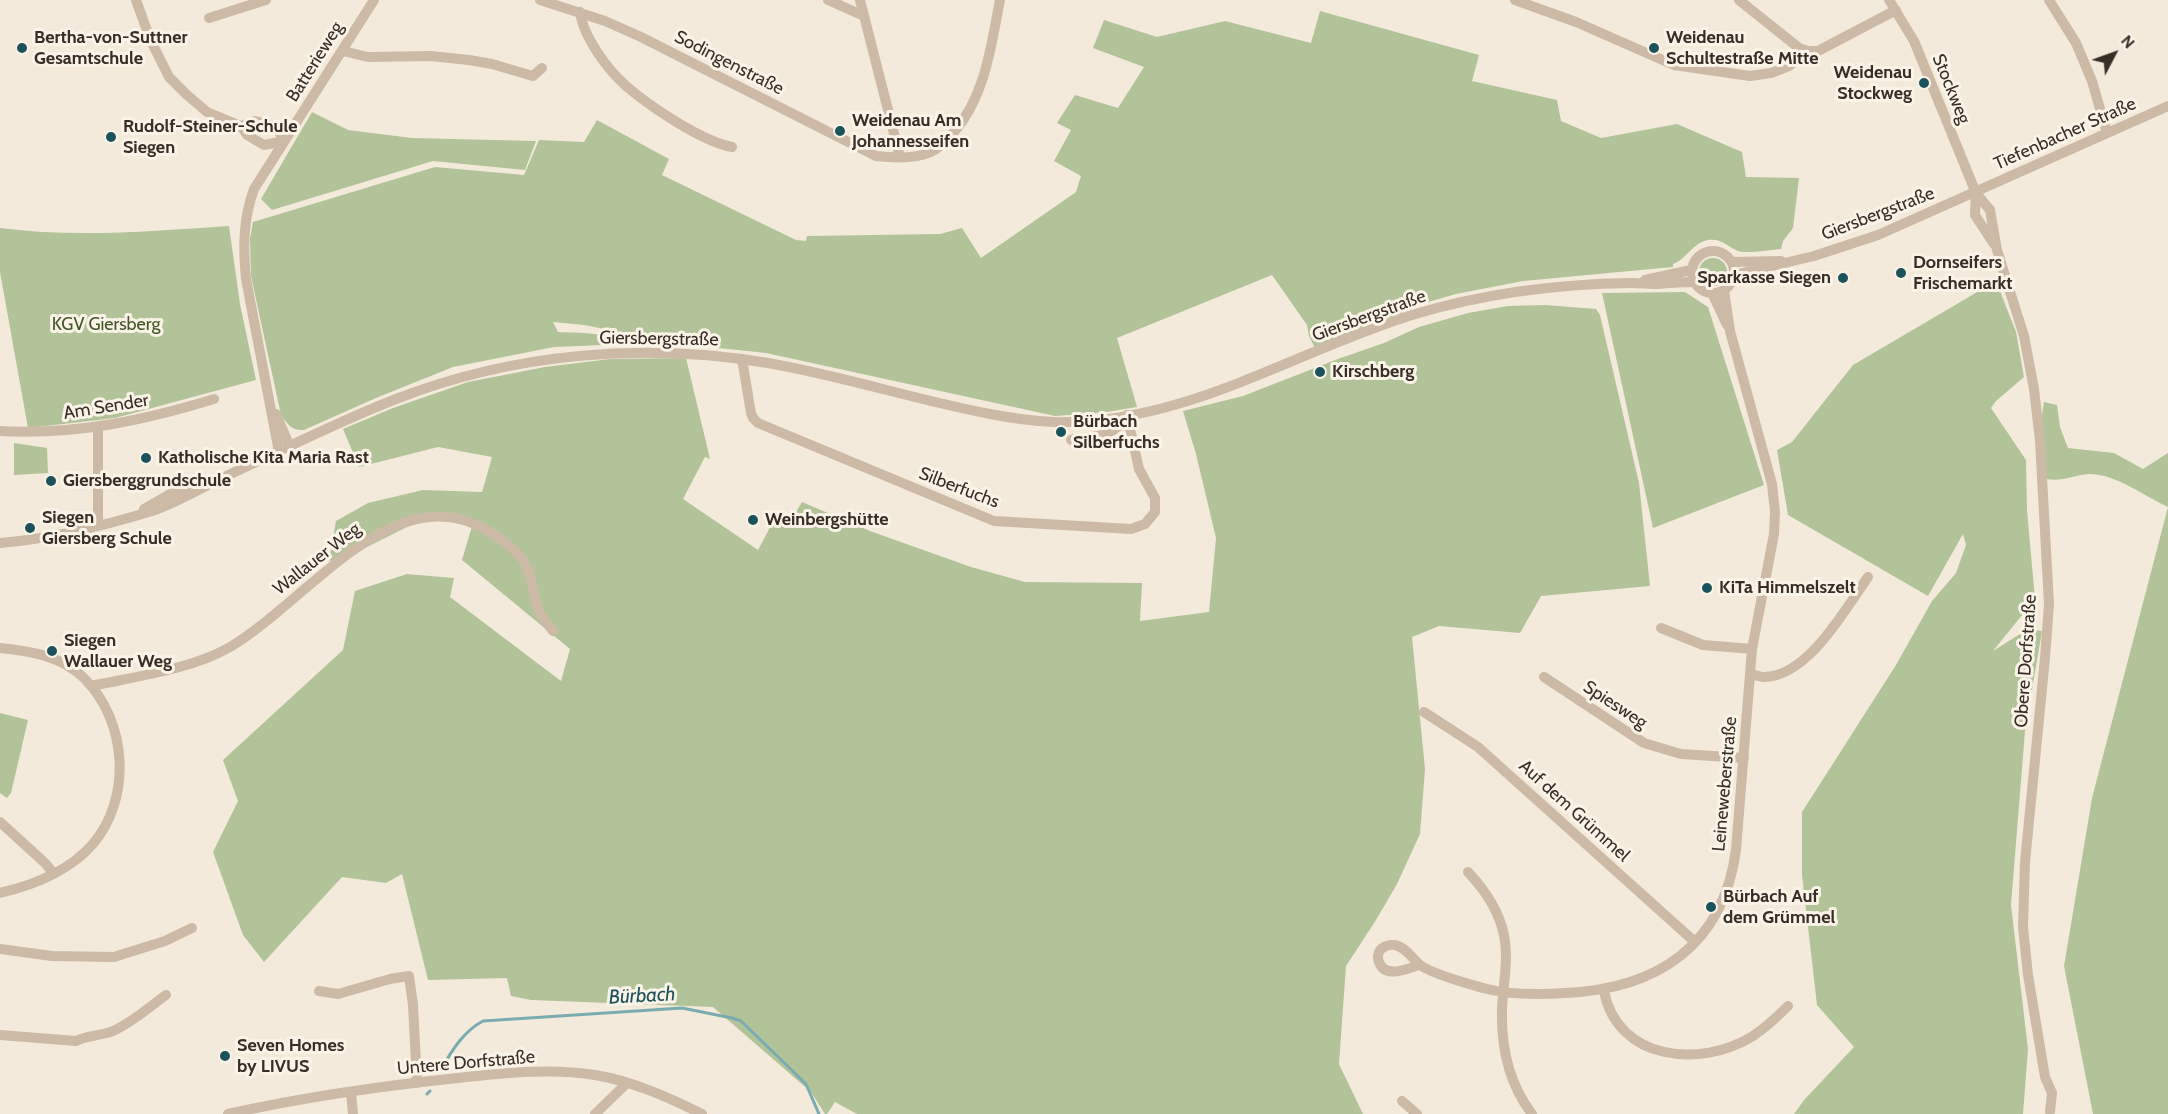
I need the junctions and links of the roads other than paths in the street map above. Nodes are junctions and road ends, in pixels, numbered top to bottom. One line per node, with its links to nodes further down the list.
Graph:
1 (136, 0): 20 (street)
2 (266, 0): 15 (street)
3 (374, 0): 16 (street, Batterieweg)
4 (540, 0): 13 (street, Sodingenstraße)
5 (828, 0): 14 (street)
6 (860, 0): 14 (street)
7 (1000, 0): 24 (street, Sodingenstraße)
8 (1515, 0): 17 (street)
9 (1739, 0): 17 (street)
10 (1889, 0): 12 (street, Stockweg)
11 (2049, 0): 21 (street)
12 (1896, 10): 17 (street); 25 (street, Stockweg)
13 (580, 12): 23 (street); 24 (street, Sodingenstraße)
14 (864, 16): 24 (street)
15 (209, 18)
16 (343, 51): 18 (street); 22 (street, Batterieweg)
17 (1808, 51)
18 (542, 68)
19 (2168, 106): 21 (street, Tiefenbacher Straße)
20 (241, 126): 22 (street); 22 (street)
21 (2107, 133): 25 (street, Tiefenbacher Straße)
22 (284, 141): 41 (street, Batterieweg)
23 (732, 147)
24 (900, 157)
25 (1976, 193): 26 (street, Giersbergstraße); 72 (street, Obere Dorfstraße)
26 (1791, 261): 27 (street, Giersbergstraße); 29 (street, Giersbergstraße)
27 (1732, 262): 28 (street); 29 (street)
28 (1691, 270): 30 (street); 31 (street, Giersbergstraße)
29 (1734, 275): 32 (street)
30 (1694, 282): 31 (street, Giersbergstraße); 33 (street)
31 (1630, 283): 37 (street, Giersbergstraße)
32 (1724, 291): 33 (street); 34 (street, Leineweberstraße)
33 (1712, 293): 34 (street, Leineweberstraße)
34 (1730, 331): 48 (street, Leineweberstraße)
35 (742, 359): 37 (street, Giersbergstraße); 37 (street, Silberfuchs); 41 (street, Giersbergstraße)
36 (214, 399): 38 (street, Am Sender)
37 (1127, 415): 40 (street, Giersbergstraße)
38 (98, 427): 39 (street, Am Sender); 42 (street)
39 (0, 431)
40 (1071, 440)
41 (284, 449): 42 (street, Giersbergstraße)
42 (98, 526): 43 (street, Giersbergstraße)
43 (0, 543)
44 (1868, 577): 49 (street)
45 (1661, 628): 48 (street)
46 (553, 631): 51 (street, Wallauer Weg)
47 (0, 648): 51 (street)
48 (1752, 649): 49 (street, Leineweberstraße)
49 (1751, 674): 53 (street, Leineweberstraße)
50 (1544, 677): 53 (street, Spiesweg)
51 (93, 690): 56 (street)
52 (1424, 712): 59 (street, Auf dem Grümmel)
53 (1744, 758): 59 (street, Leineweberstraße)
54 (0, 822): 56 (street)
55 (1468, 872): 64 (street)
56 (54, 874): 57 (street)
57 (0, 893)
58 (192, 928): 60 (street)
59 (1695, 942): 63 (street, Leineweberstraße)
60 (0, 949)
61 (1419, 965): 64 (street, Leineweberstraße)
62 (319, 991): 68 (street)
63 (1604, 991): 64 (street, Leineweberstraße); 66 (street)
64 (1504, 992): 78 (street)
65 (166, 995): 67 (street)
66 (1788, 1006)
67 (0, 1035)
68 (417, 1083): 69 (street, Untere Dorfstraße); 70 (street, Untere Dorfstraße)
69 (626, 1084): 75 (street); 76 (street, Untere Dorfstraße)
70 (351, 1092): 73 (street, Untere Dorfstraße); 74 (street)
71 (1402, 1101): 77 (street)
72 (2050, 1113)
73 (228, 1114)
74 (353, 1114)
75 (595, 1114)
76 (702, 1114)
77 (1417, 1114)
78 (1532, 1114)

